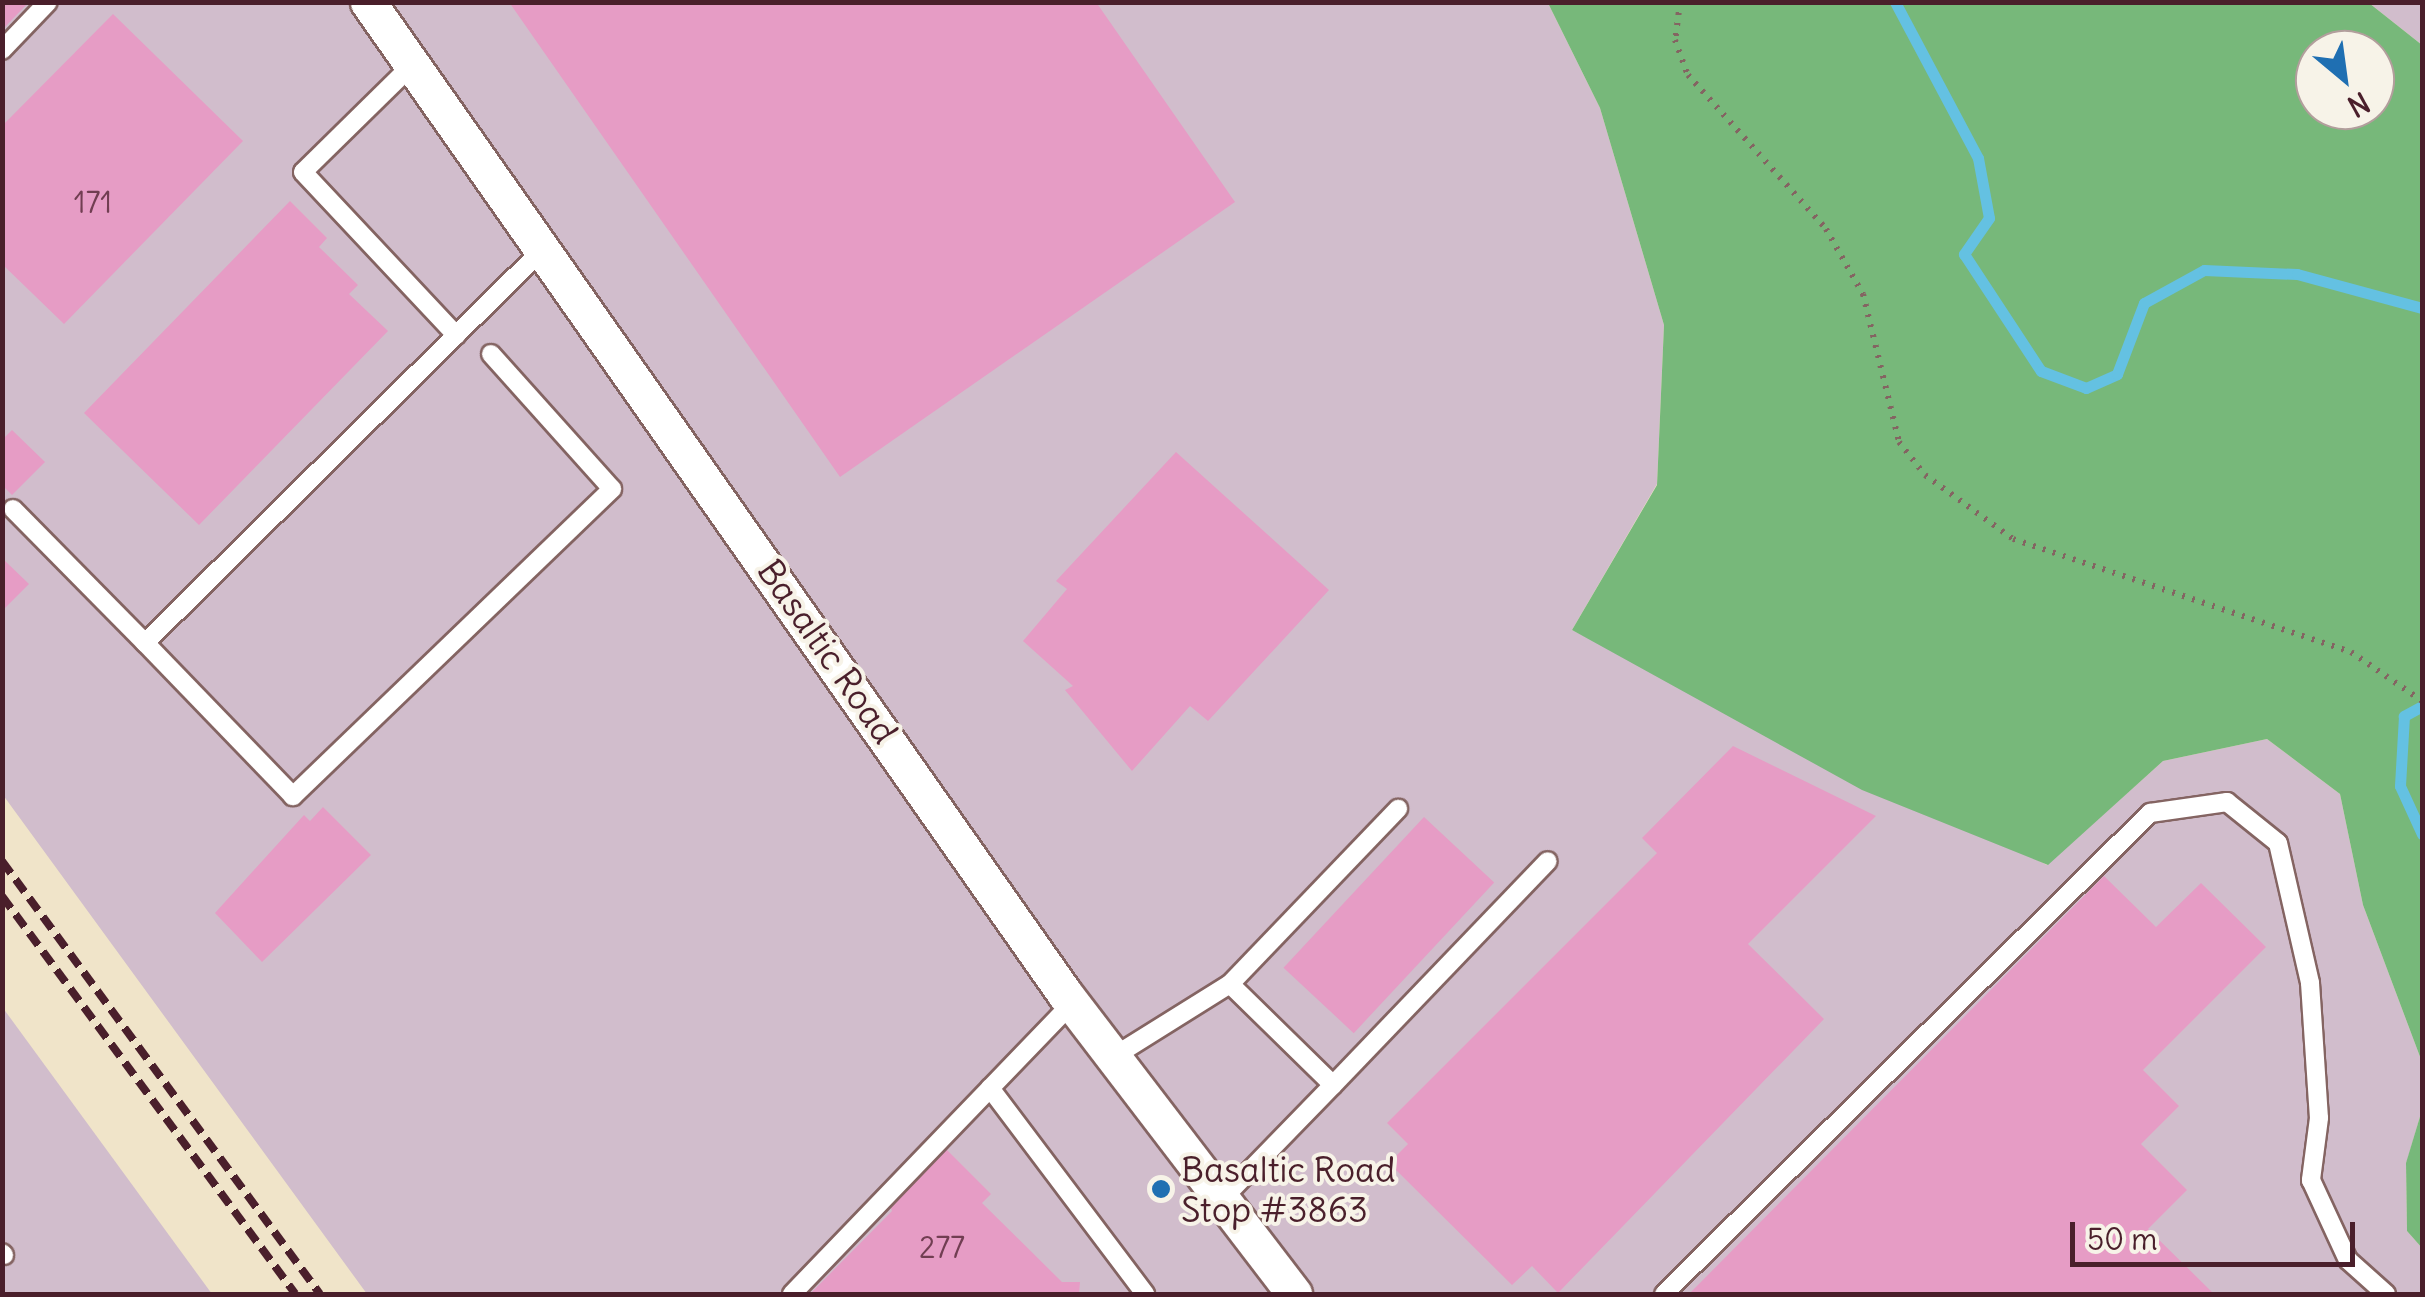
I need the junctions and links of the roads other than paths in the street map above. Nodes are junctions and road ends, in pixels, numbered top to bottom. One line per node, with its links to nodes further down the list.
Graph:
1 (48, 2): 3 (lane)
2 (368, 2): 4 (street, Basaltic Road)
3 (2, 50)
4 (413, 64): 5 (street, Basaltic Road); 6 (lane)
5 (544, 248): 6 (lane); 13 (street, Basaltic Road)
6 (456, 335): 9 (lane)
7 (490, 354): 9 (lane)
8 (13, 509): 9 (lane)
9 (146, 643)
10 (1398, 809): 12 (lane)
11 (1548, 861): 15 (lane)
12 (1230, 984): 14 (lane); 15 (lane)
13 (1072, 1003): 14 (street, Basaltic Road); 16 (lane)
14 (1113, 1057): 17 (street, Basaltic Road)
15 (1333, 1084): 17 (lane)
16 (990, 1088): 18 (lane); 19 (lane)
17 (1221, 1200): 20 (street, Basaltic Road)
18 (792, 1294)
19 (1144, 1294)
20 (1294, 1294)
21 (1664, 1294): 22 (lane)
22 (2386, 1294)

